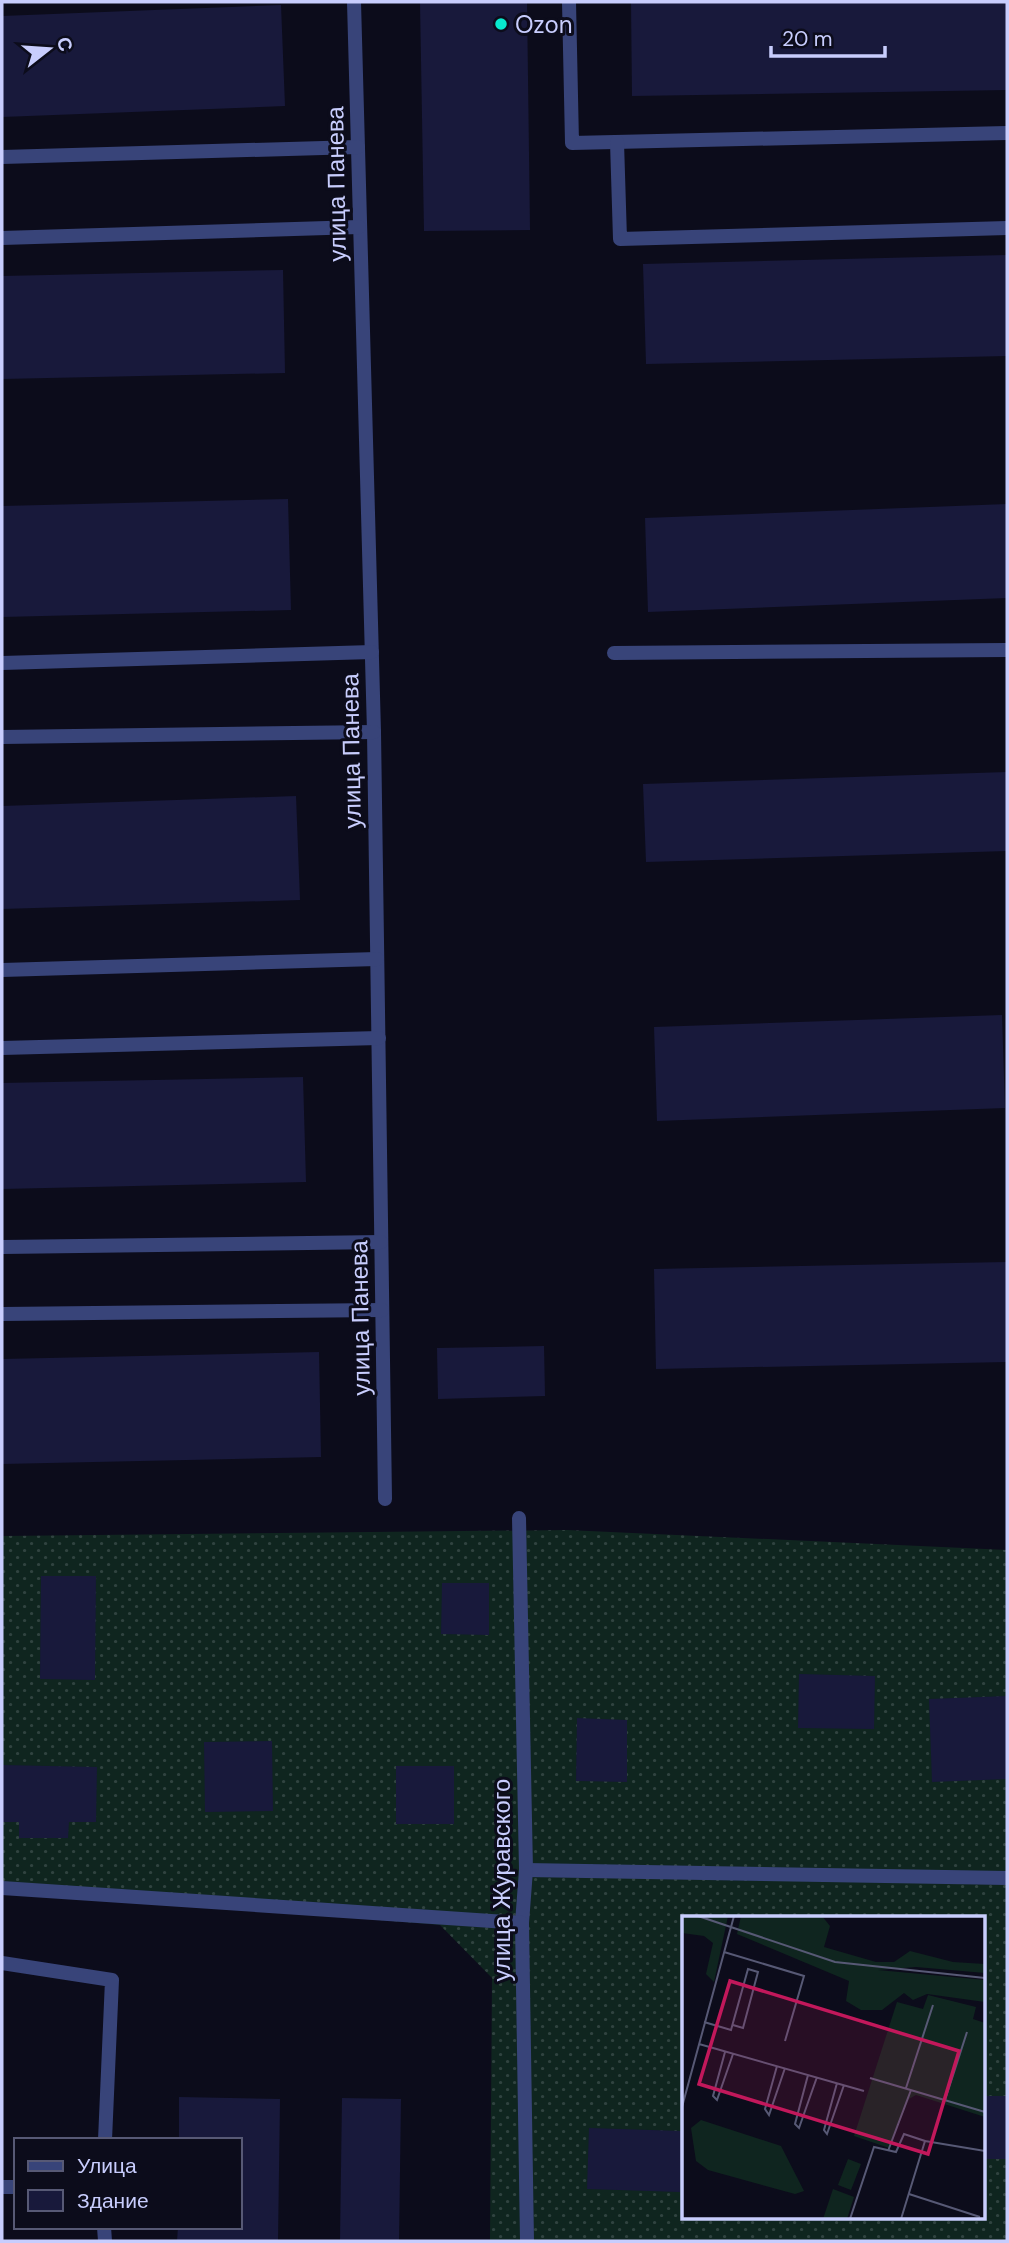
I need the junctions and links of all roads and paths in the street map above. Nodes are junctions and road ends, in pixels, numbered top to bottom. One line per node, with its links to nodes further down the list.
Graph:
1 (354, 2): 5 (street, улица Панева)
2 (569, 2): 4 (street)
3 (1007, 133): 4 (street)
4 (617, 142): 8 (street)
5 (358, 147): 6 (street); 7 (street, улица Панева)
6 (2, 157)
7 (359, 227): 9 (street); 11 (street, улица Панева)
8 (1007, 228)
9 (2, 238)
10 (1007, 650): 12 (street)
11 (372, 652): 13 (street); 14 (street, улица Панева)
12 (614, 653)
13 (2, 663)
14 (374, 732): 15 (street); 16 (street, улица Панева)
15 (2, 737)
16 (377, 960): 17 (street); 18 (street, улица Панева)
17 (2, 970)
18 (379, 1038): 19 (street); 20 (street, улица Панева)
19 (2, 1048)
20 (382, 1242): 21 (street); 22 (street, улица Панева)
21 (2, 1247)
22 (382, 1310): 23 (street); 24 (street, улица Панева)
23 (2, 1314)
24 (386, 1499)
25 (519, 1518): 26 (street, улица Журавского)
26 (526, 1870): 27 (street); 29 (street, улица Журавского)
27 (1007, 1878)
28 (2, 1888): 29 (street)
29 (522, 1923): 32 (street, улица Журавского)
30 (2, 1963): 31 (street)
31 (104, 2138)
32 (527, 2241)

